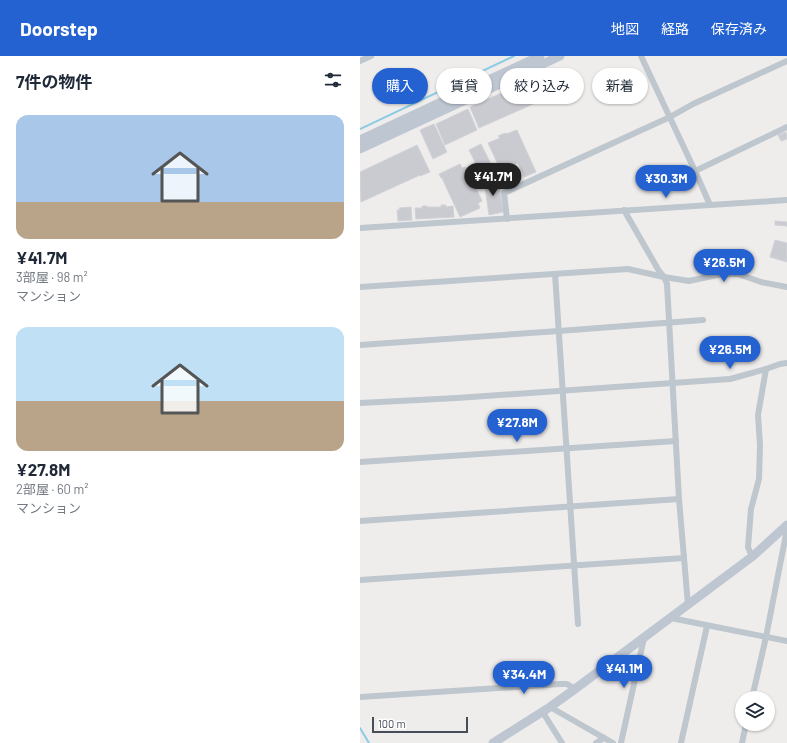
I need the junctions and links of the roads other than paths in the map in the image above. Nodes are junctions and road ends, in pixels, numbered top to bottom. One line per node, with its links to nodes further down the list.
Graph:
1 (371, 56): 5 (street)
2 (540, 56): 9 (street)
3 (560, 56): 10 (street)
4 (641, 56): 7 (street)
5 (360, 61)
6 (787, 61): 7 (street)
7 (670, 117): 11 (street); 15 (street)
8 (787, 128): 11 (street)
9 (360, 140)
10 (360, 149)
11 (695, 171): 13 (street)
12 (787, 200): 13 (street)
13 (710, 205): 14 (street)
14 (624, 210): 15 (street); 18 (street)
15 (507, 219): 16 (street)
16 (360, 228)
17 (555, 274): 18 (street); 19 (street); 23 (street)
18 (664, 277): 20 (street); 22 (street)
19 (360, 287)
20 (787, 287)
21 (703, 320): 22 (street)
22 (669, 323): 23 (street); 27 (street)
23 (559, 331): 24 (street); 28 (street)
24 (360, 345)
25 (787, 363): 26 (street)
26 (766, 369): 27 (street); 38 (street)
27 (673, 384): 28 (street); 30 (street)
28 (563, 391): 29 (street); 31 (street)
29 (360, 403)
30 (676, 441): 31 (street); 33 (street)
31 (567, 448): 32 (street); 34 (street)
32 (360, 462)
33 (679, 499): 34 (street); 39 (street)
34 (571, 507): 35 (street); 40 (street)
35 (360, 521)
36 (787, 525): 38 (street)
37 (787, 529): 46 (street)
38 (753, 556): 42 (street)
39 (684, 558): 40 (street); 42 (street)
40 (575, 565): 41 (street); 44 (street)
41 (360, 580)
42 (688, 605): 43 (street)
43 (670, 618): 45 (street); 47 (street)
44 (578, 624)
45 (707, 626): 46 (street); 60 (street)
46 (766, 637): 48 (street); 50 (street)
47 (644, 638): 49 (street); 59 (street)
48 (787, 642)
49 (575, 690): 51 (street); 52 (street)
50 (754, 691)
51 (360, 697)
52 (546, 709): 54 (street); 55 (street); 56 (street)
53 (745, 731): 61 (street)
54 (604, 738): 57 (street); 58 (street)
55 (493, 743)
56 (562, 743)
57 (596, 743)
58 (613, 743)
59 (621, 743)
60 (681, 743)
61 (742, 743)

